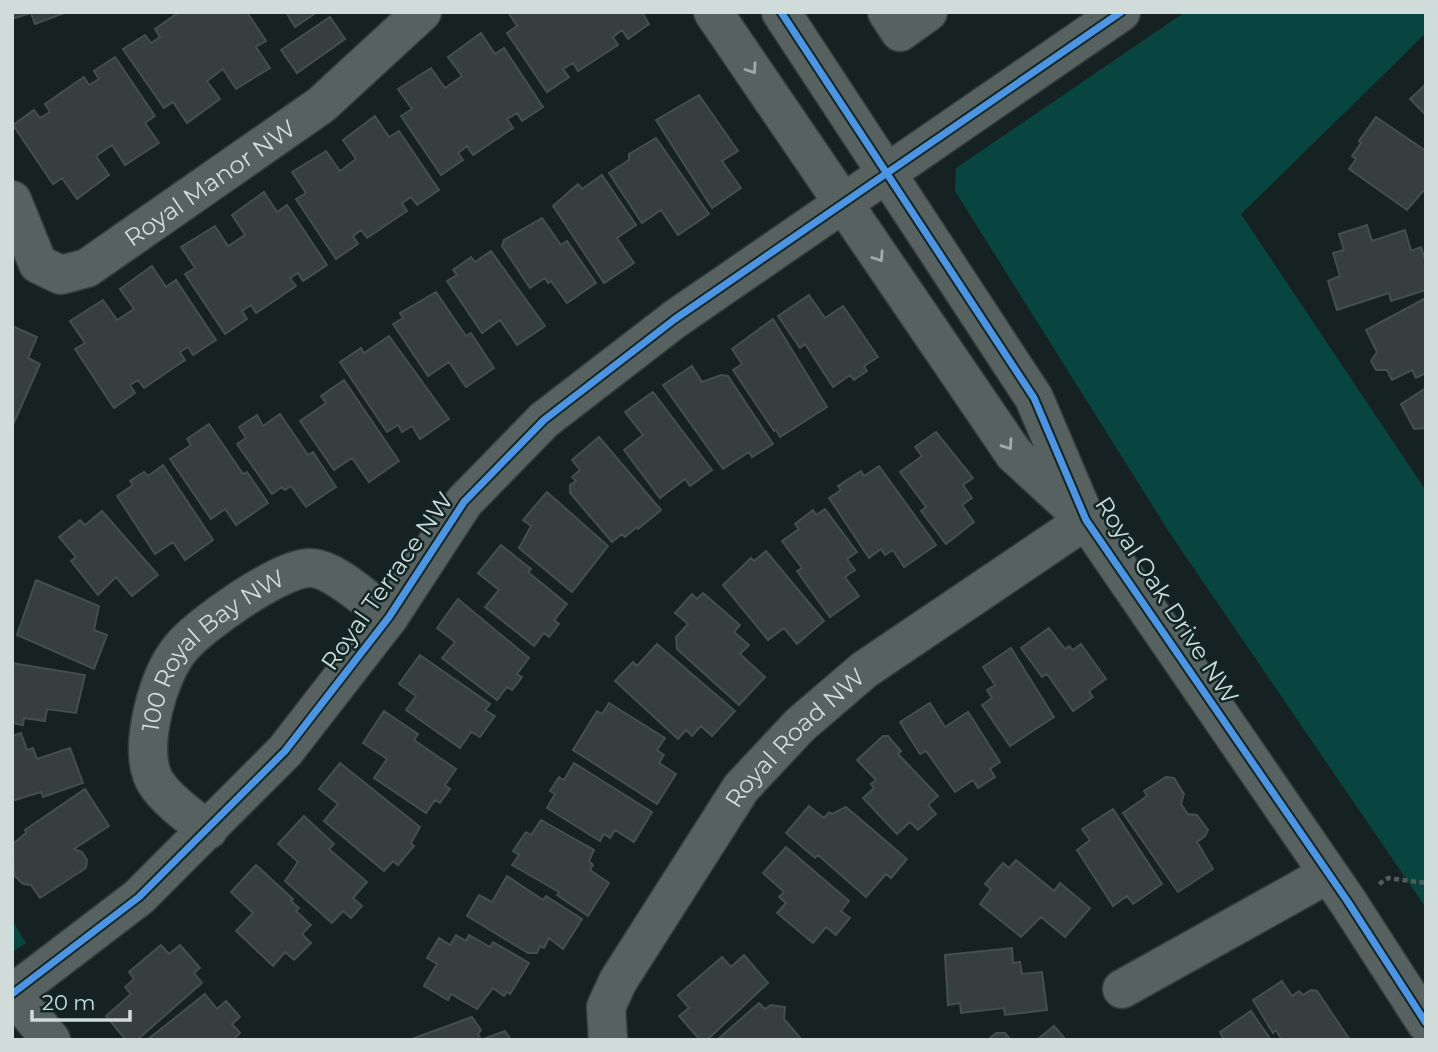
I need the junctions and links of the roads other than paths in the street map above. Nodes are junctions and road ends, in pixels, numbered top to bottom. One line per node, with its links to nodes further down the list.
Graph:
1 (422, 12): 8 (street, Royal Manor NW)
2 (713, 12): 9 (street, Royal Oak Drive NW, one-way to 9)
3 (781, 12): 7 (street, Royal Oak Drive NW)
4 (887, 12): 5 (street)
5 (928, 12)
6 (1121, 12): 7 (street, Royal Terrace NW)
7 (888, 171): 9 (street, Royal Terrace NW); 10 (street, Royal Oak Drive NW)
8 (12, 200)
9 (842, 202): 10 (street, Royal Oak Drive NW, one-way to 10); 11 (street, Royal Terrace NW)
10 (1086, 520): 13 (street, Royal Oak Drive NW); 18 (street, Royal Road NW)
11 (389, 617): 12 (street, Royal Terrace NW); 12 (street, 100 Royal Bay NW)
12 (208, 830): 15 (street, Royal Terrace NW)
13 (1338, 888): 14 (street); 16 (street, Royal Oak Drive NW)
14 (1122, 989)
15 (13, 994): 17 (street)
16 (1426, 1023)
17 (51, 1040)
18 (608, 1040)

